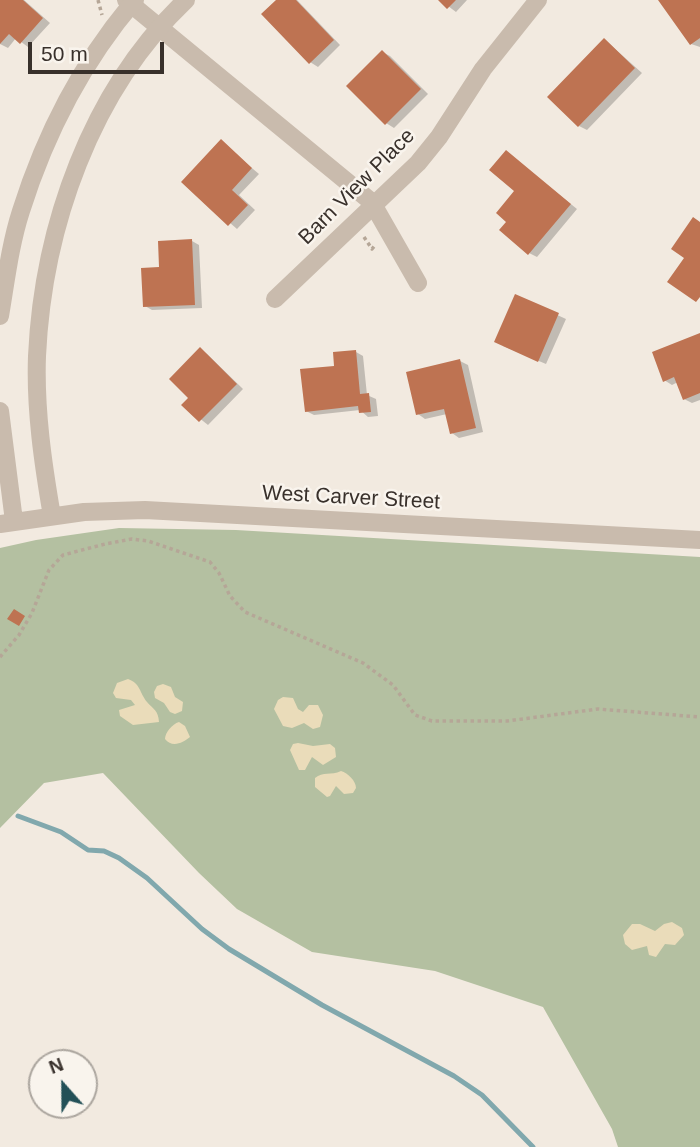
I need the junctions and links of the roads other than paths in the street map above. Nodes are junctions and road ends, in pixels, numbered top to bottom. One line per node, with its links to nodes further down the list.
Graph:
1 (186, 0): 4 (street)
2 (538, 0): 5 (street, Barn View Place)
3 (131, 2): 4 (street); 8 (street)
4 (158, 26): 5 (street); 10 (street)
5 (374, 206): 6 (street); 7 (street, Barn View Place)
6 (418, 283)
7 (275, 299)
8 (0, 316)
9 (0, 411): 11 (street)
10 (52, 516): 11 (street, West Carver Street); 12 (street, West Carver Street)
11 (7, 523)
12 (700, 540)

